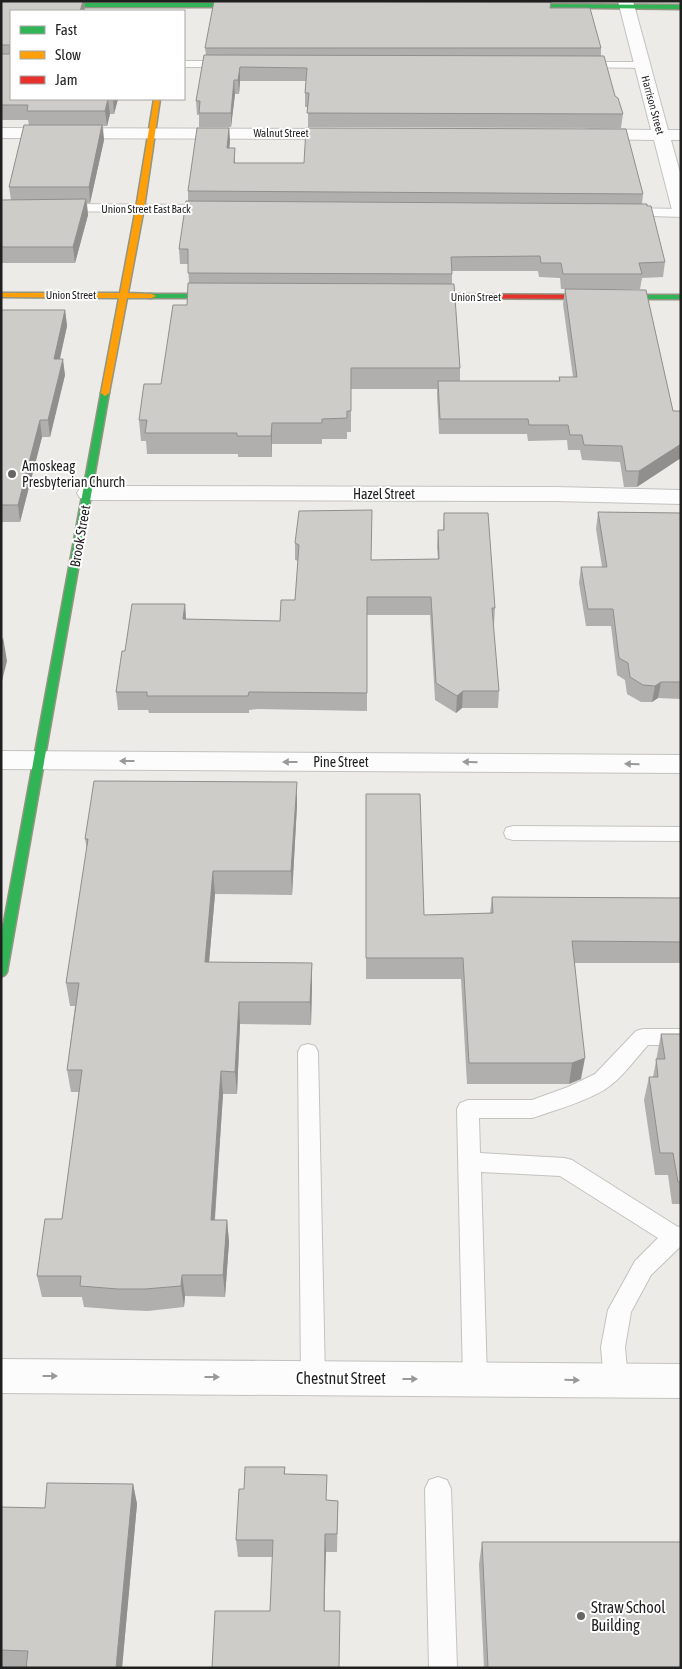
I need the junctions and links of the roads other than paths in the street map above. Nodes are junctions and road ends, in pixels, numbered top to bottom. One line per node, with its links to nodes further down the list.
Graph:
1 (626, 4): 5 (street); 6 (street); 10 (street, Harrison Street)
2 (1, 5): 4 (street)
3 (257, 5): 4 (street)
4 (172, 6)
5 (506, 6)
6 (681, 7)
7 (185, 64): 8 (lane)
8 (238, 64)
9 (572, 65): 10 (lane)
10 (642, 66): 16 (street, Harrison Street)
11 (157, 100): 13 (street, Brook Street)
12 (1, 133): 13 (street, Walnut Street)
13 (151, 133): 14 (street, Walnut Street); 19 (street, Brook Street)
14 (365, 134)
15 (573, 134): 16 (street)
16 (661, 135): 17 (street); 21 (street, Harrison Street)
17 (681, 135)
18 (51, 208): 19 (lane, Union Street East Back)
19 (140, 208): 20 (lane, Union Street East Back); 24 (street, Brook Street)
20 (224, 209)
21 (681, 211): 22 (lane)
22 (617, 212)
23 (1, 296): 24 (street, Union Street)
24 (123, 296): 25 (street, Union Street); 28 (street, Brook Street)
25 (231, 296)
26 (401, 296): 27 (street, Union Street)
27 (681, 297)
28 (88, 493): 29 (street, Hazel Street); 31 (street, Brook Street)
29 (681, 497)
30 (1, 760): 31 (street, Pine Street)
31 (40, 761): 32 (street, Pine Street, one-way to 31); 35 (street, Brook Street)
32 (681, 764)
33 (514, 832): 34 (lane)
34 (681, 834)
35 (1, 972)
36 (681, 1037): 38 (lane)
37 (308, 1052): 41 (lane)
38 (470, 1162): 39 (lane); 42 (lane)
39 (678, 1237): 43 (lane)
40 (1, 1376): 41 (street, Chestnut Street, one-way to 41)
41 (314, 1378): 42 (street, Chestnut Street, one-way to 42)
42 (475, 1379): 43 (street, Chestnut Street, one-way to 43)
43 (616, 1381): 44 (street, Chestnut Street)
44 (681, 1381)
45 (438, 1489): 46 (lane)
46 (443, 1668)

